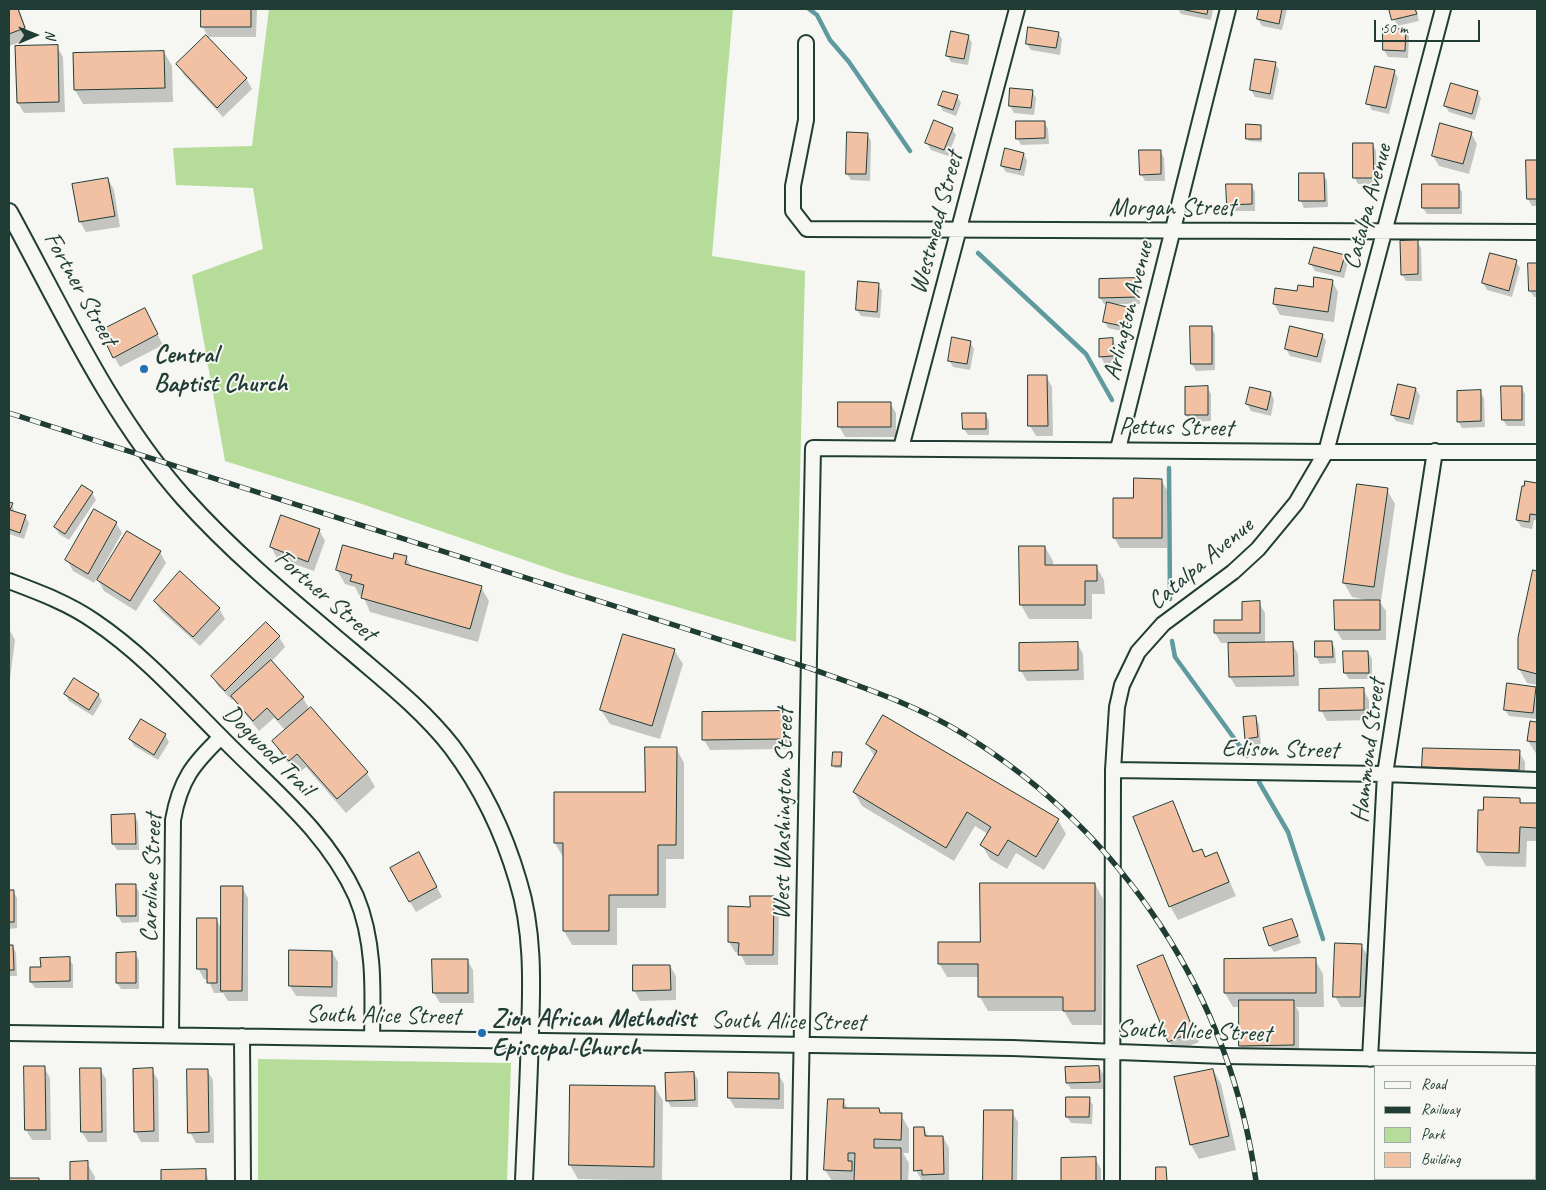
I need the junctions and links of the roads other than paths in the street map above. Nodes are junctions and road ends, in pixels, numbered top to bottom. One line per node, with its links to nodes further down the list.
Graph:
1 (1017, 9): 6 (street, Westmead Street)
2 (1228, 9): 7 (street, Arlington Avenue)
3 (1443, 9): 8 (street, Catalpa Avenue)
4 (806, 43): 6 (street, Morgan Street)
5 (9, 212): 25 (street, Fortner Street)
6 (959, 229): 7 (street, Morgan Street); 11 (street, Westmead Street)
7 (1172, 230): 8 (street, Morgan Street); 12 (street, Arlington Avenue)
8 (1385, 230): 9 (street, Morgan Street); 14 (street, Catalpa Avenue)
9 (1537, 232)
10 (813, 448): 11 (street, Pettus Street); 26 (street, West Washington Street)
11 (901, 448): 12 (street, Pettus Street)
12 (1118, 449): 14 (street, Pettus Street)
13 (1435, 451): 14 (street, Pettus Street); 15 (street, Pettus Street); 19 (street, Hammond Street)
14 (1326, 452): 18 (street, Catalpa Avenue)
15 (1537, 452)
16 (9, 581): 17 (street, Dogwood Trail)
17 (221, 737): 22 (street, Caroline Street); 24 (street, Dogwood Trail)
18 (1113, 770): 19 (street, Edison Street); 27 (street, Catalpa Avenue)
19 (1385, 774): 20 (street, Edison Street); 28 (street, Hammond Street)
20 (1537, 780)
21 (9, 1033): 22 (street, South Alice Street)
22 (171, 1035): 23 (street, South Alice Street)
23 (242, 1036): 24 (street, South Alice Street); 30 (street)
24 (372, 1038): 25 (street, South Alice Street)
25 (530, 1040): 26 (street, South Alice Street); 31 (street, Fortner Street)
26 (801, 1044): 27 (street, South Alice Street); 32 (street, West Washington Street)
27 (1113, 1052): 28 (street, South Alice Street); 33 (street, Catalpa Avenue)
28 (1370, 1059): 29 (street, South Alice Street)
29 (1537, 1061)
30 (243, 1181)
31 (524, 1181)
32 (799, 1181)
33 (1112, 1181)

